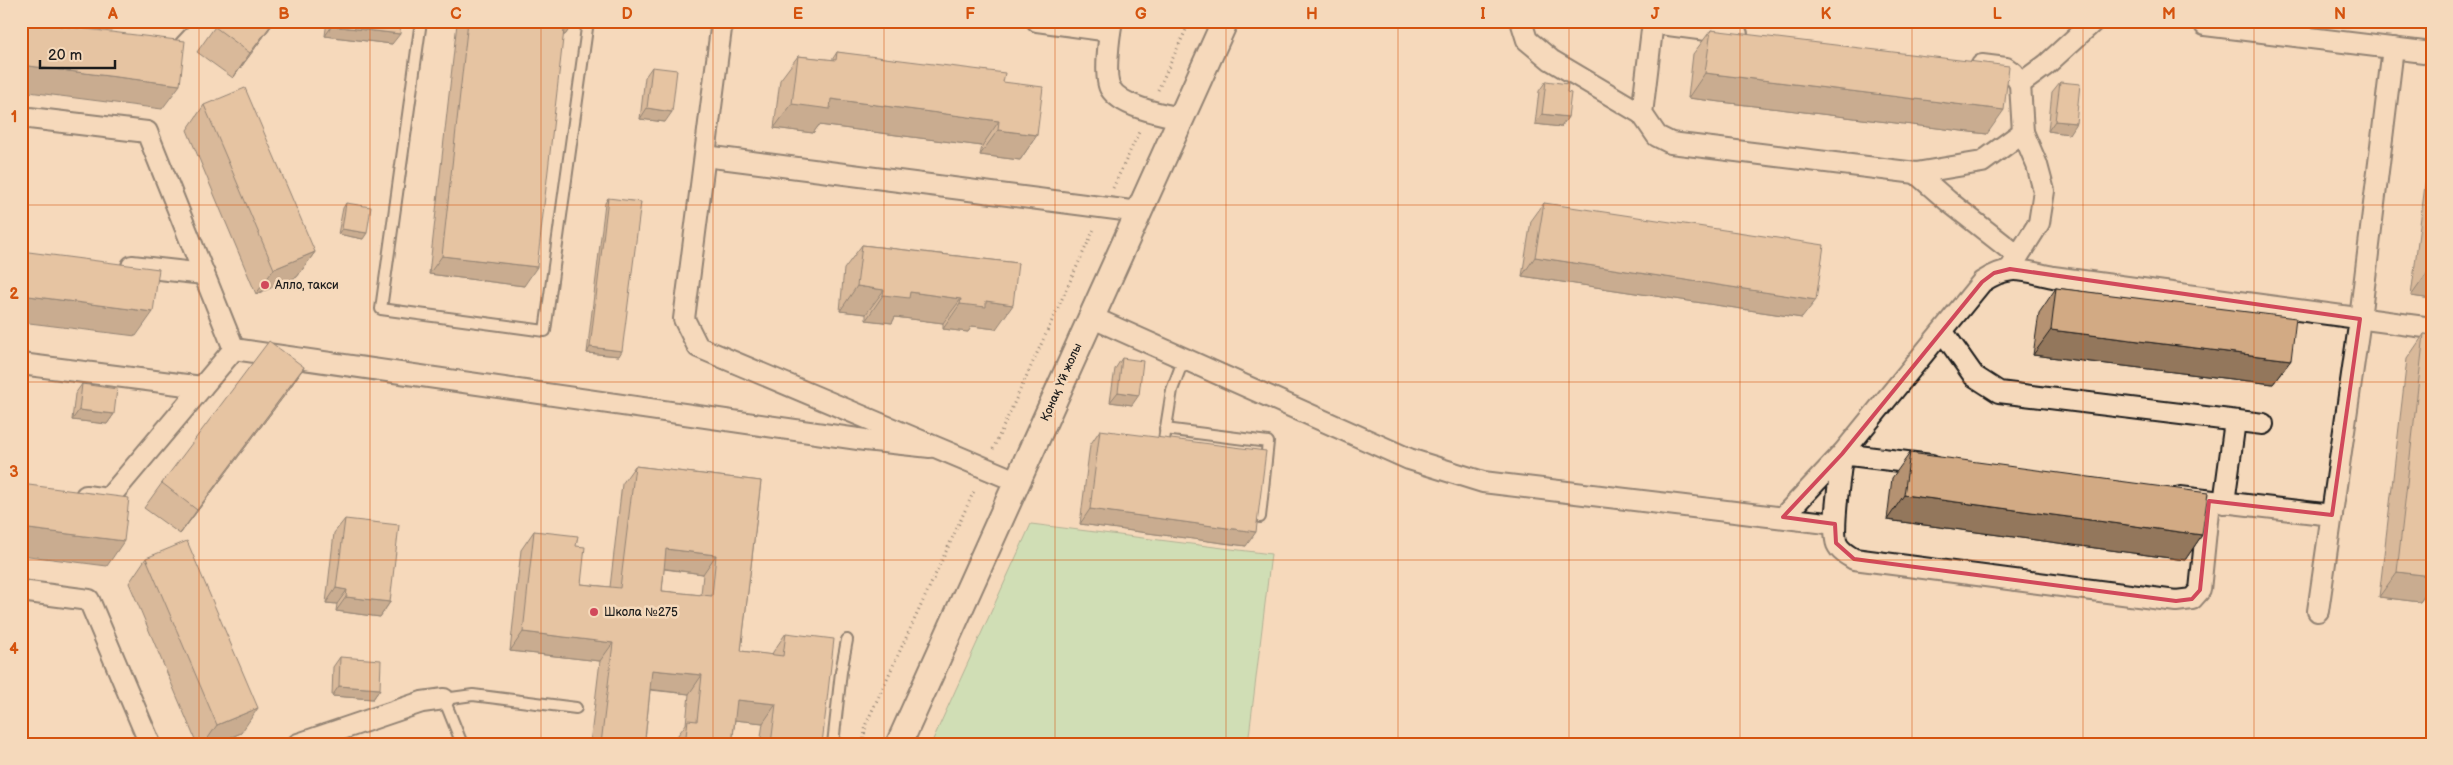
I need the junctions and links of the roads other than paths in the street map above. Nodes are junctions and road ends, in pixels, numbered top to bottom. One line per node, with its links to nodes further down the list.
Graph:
1 (26, 21): 2 (street)
2 (178, 21)
3 (420, 21): 4 (lane)
4 (588, 21)
5 (722, 21): 23 (street)
6 (1037, 21): 13 (street)
7 (1225, 21): 21 (street, Қонақ Үй жолы)
8 (1521, 21): 19 (street)
9 (2089, 21): 10 (street)
10 (2094, 21): 18 (street)
11 (1653, 22): 14 (street); 19 (street)
12 (2205, 25): 15 (street)
13 (1111, 26): 21 (street)
14 (1761, 37)
15 (2393, 48): 16 (street); 30 (street)
16 (2432, 53)
17 (1967, 63): 18 (street)
18 (2020, 84): 22 (street)
19 (1642, 114): 24 (street)
20 (21, 117): 28 (street)
21 (1181, 118): 25 (street, Қонақ Үй жолы)
22 (2023, 132): 24 (street); 26 (street)
23 (705, 156): 25 (street); 39 (street)
24 (1916, 173): 26 (street)
25 (1139, 212): 29 (street, Қонақ Үй жолы)
26 (2014, 262): 30 (street); 32 (street)
27 (118, 264): 28 (street)
28 (204, 274): 33 (street)
29 (1091, 317): 34 (street); 42 (street, Қонақ Үй жолы)
30 (2360, 319): 31 (street); 46 (street)
31 (2432, 328)
32 (1942, 332): 37 (street); 40 (street)
33 (234, 349): 36 (street); 39 (street)
34 (1184, 358): 47 (lane); 48 (street)
35 (21, 364): 36 (street)
36 (202, 387): 43 (street)
37 (2234, 421): 38 (street); 45 (street)
38 (2263, 424)
39 (930, 447): 42 (street)
40 (1842, 454): 41 (street); 48 (street); 49 (street)
41 (1952, 468)
42 (1016, 482): 59 (street, Қонақ Үй жолы)
43 (69, 494)
44 (2160, 494): 45 (street)
45 (2217, 502): 46 (street); 49 (street)
46 (2332, 515): 51 (street)
47 (1260, 517)
48 (1783, 517): 49 (street)
49 (1835, 524)
50 (21, 590): 55 (street)
51 (2318, 611)
52 (847, 640): 58 (lane)
53 (444, 699): 54 (lane); 56 (street); 57 (lane)
54 (576, 708)
55 (150, 744)
56 (298, 744)
57 (462, 744)
58 (834, 744)
59 (898, 744)

